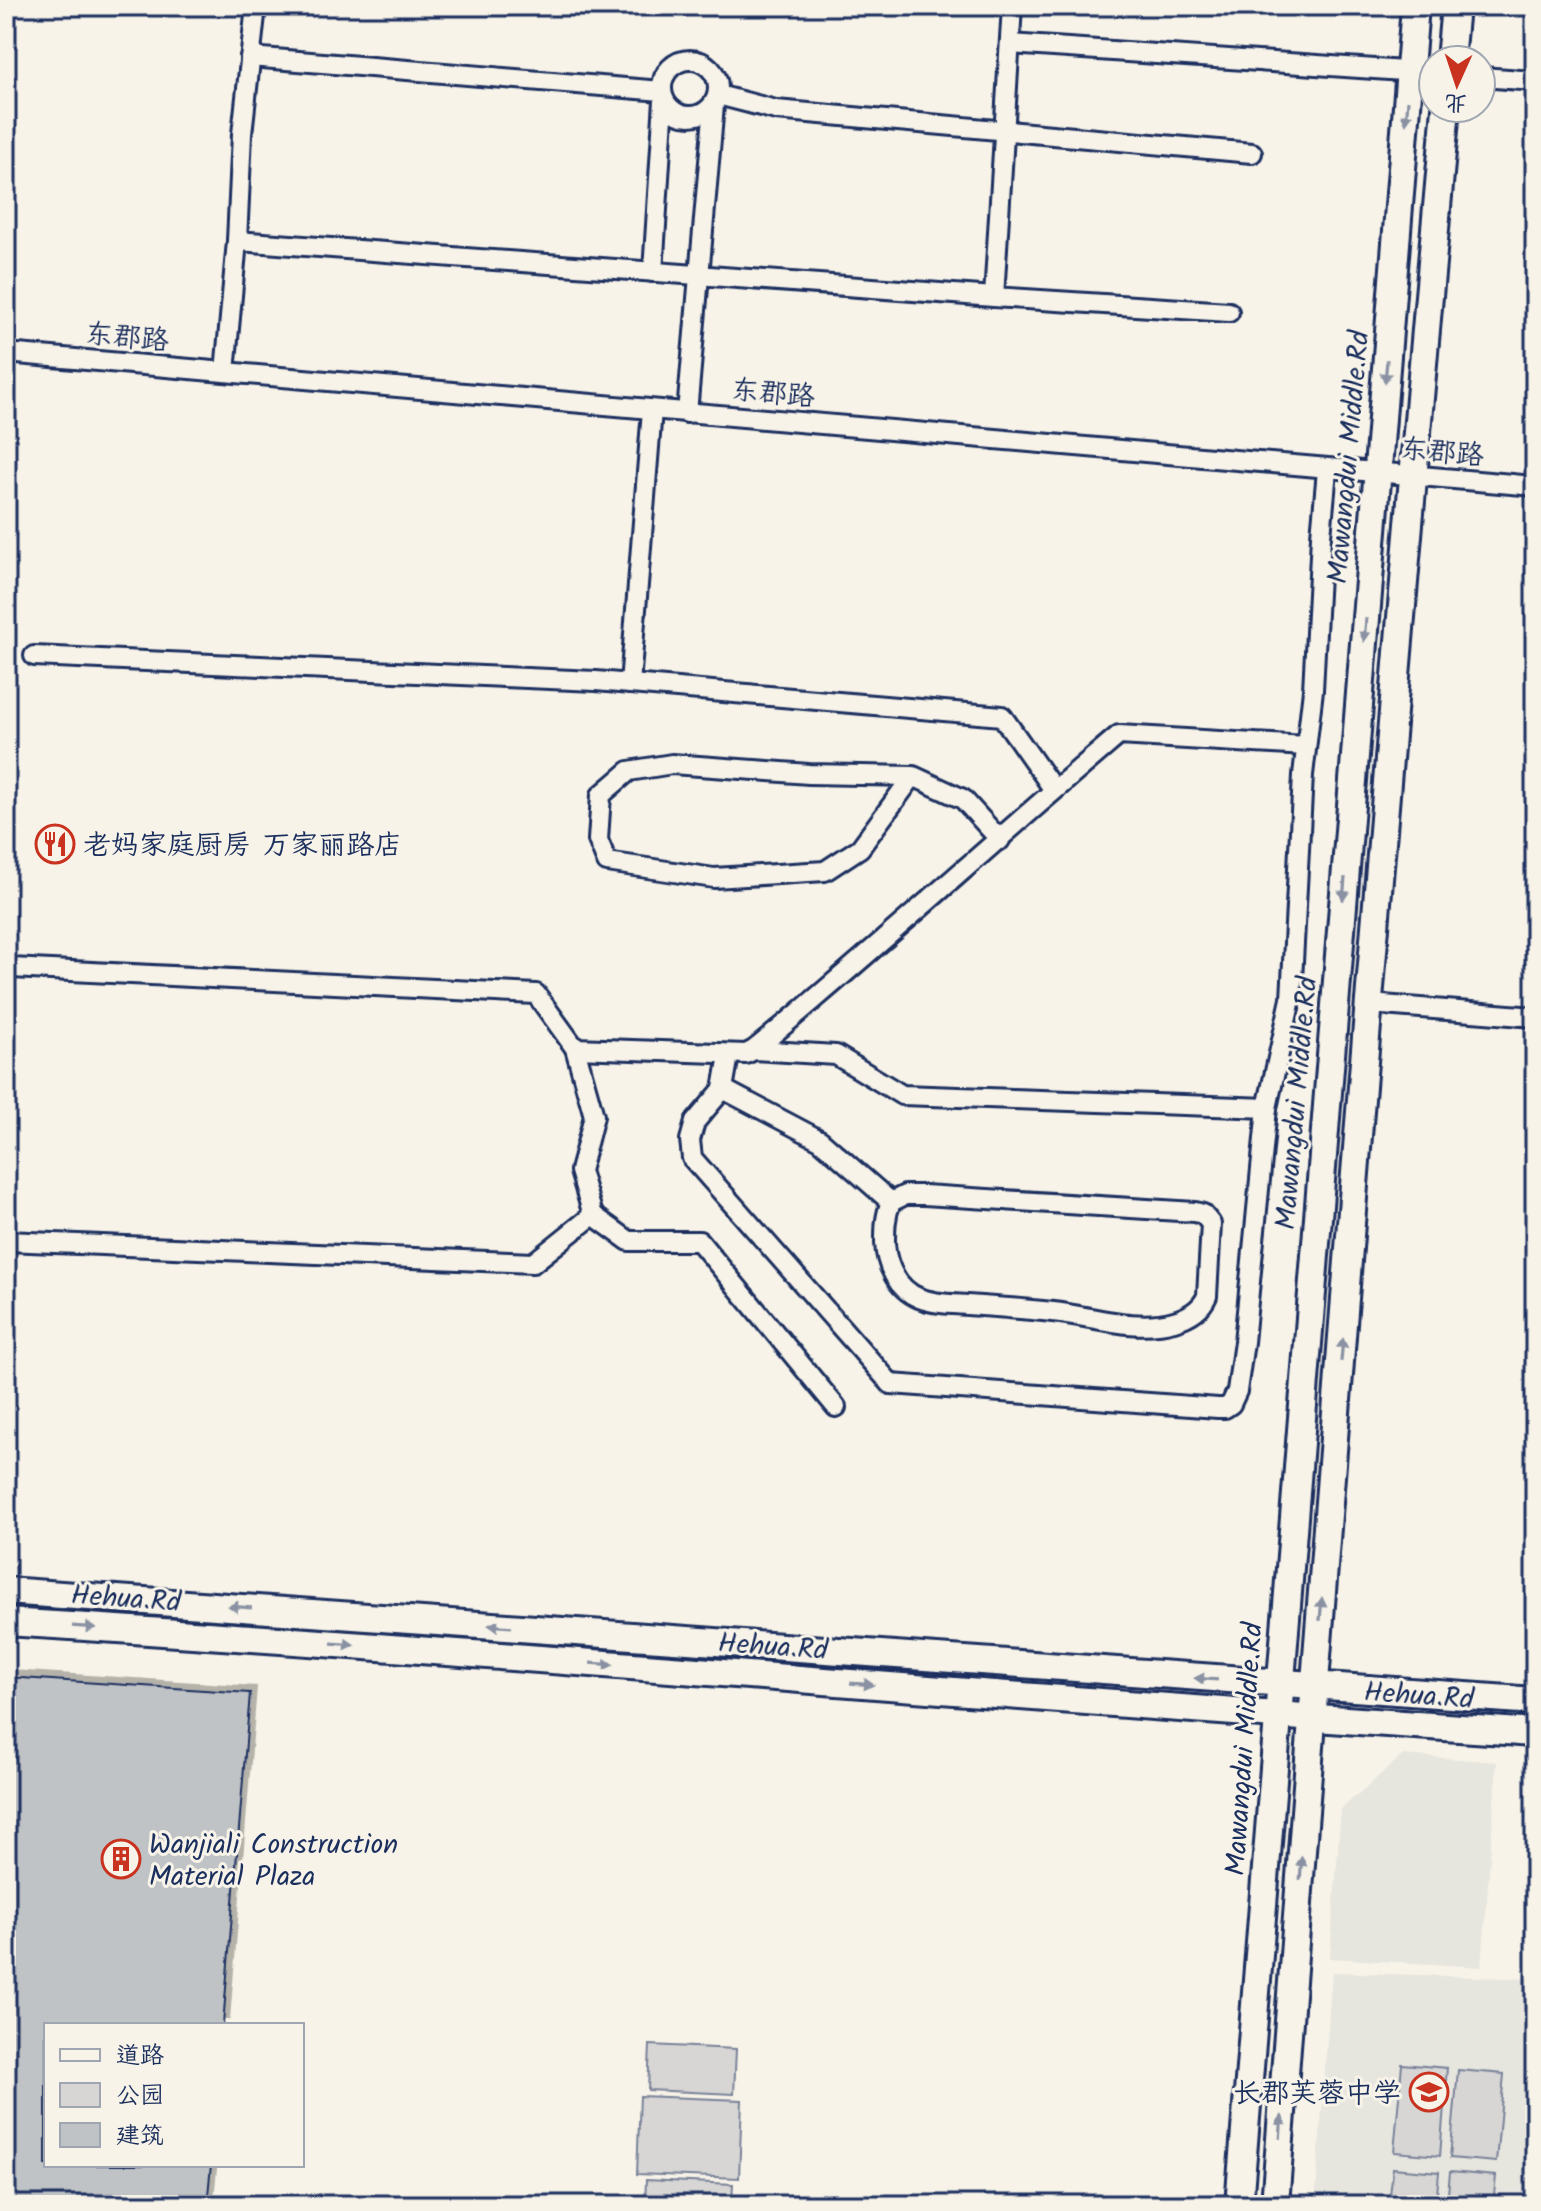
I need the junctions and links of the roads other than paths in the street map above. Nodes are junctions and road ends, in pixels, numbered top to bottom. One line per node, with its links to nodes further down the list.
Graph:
1 (256, 6): 8 (street)
2 (1012, 6): 5 (street)
3 (1415, 6): 6 (main road, Mawangdui Middle.Rd)
4 (1455, 6): 7 (main road)
5 (1010, 44): 9 (street); 16 (street)
6 (1418, 44)
7 (1451, 44)
8 (250, 57): 12 (street); 18 (street)
9 (1417, 72)
10 (1497, 78): 11 (street)
11 (1535, 81)
12 (663, 95): 13 (street); 13 (street); 19 (street)
13 (716, 100): 16 (street); 20 (street)
14 (1417, 109): 28 (main road, Mawangdui Middle.Rd, one-way to 28)
15 (1445, 124): 29 (main road)
16 (1005, 131): 17 (street); 21 (street)
17 (1252, 153)
18 (237, 241): 19 (street); 24 (street)
19 (653, 272): 20 (street)
20 (699, 275): 21 (street); 26 (street)
21 (994, 297): 22 (street)
22 (1229, 312)
23 (6, 353): 24 (street, 东郡路)
24 (225, 372): 25 (street, 东郡路)
25 (652, 410): 26 (street, 东郡路); 32 (street)
26 (687, 413): 27 (street, 东郡路)
27 (1327, 470): 28 (street, 东郡路); 33 (street)
28 (1377, 474): 29 (street, 东郡路); 51 (main road, Mawangdui Middle.Rd, one-way to 51)
29 (1412, 477): 30 (street, 东郡路); 38 (main road)
30 (1535, 486)
31 (34, 656): 32 (street)
32 (630, 684): 35 (street)
33 (1306, 746): 35 (street); 44 (street)
34 (913, 776): 34 (street); 36 (street)
35 (1054, 790): 36 (street)
36 (1000, 840): 41 (street)
37 (11, 968): 40 (street)
38 (1370, 1004): 39 (street); 52 (main road, one-way to 38)
39 (1535, 1017)
40 (575, 1048): 42 (street); 46 (street)
41 (754, 1050): 42 (street); 44 (street)
42 (729, 1055): 43 (street)
43 (723, 1089): 44 (street); 45 (street)
44 (1267, 1108)
45 (891, 1202): 45 (street)
46 (593, 1215): 47 (street); 48 (street)
47 (6, 1241)
48 (836, 1407)
49 (6, 1591): 51 (main road, Hehua.Rd, one-way to 49)
50 (6, 1622): 54 (main road, Hehua.Rd, one-way to 54)
51 (1280, 1684): 52 (main road, Hehua.Rd); 54 (main road, Mawangdui Middle.Rd)
52 (1315, 1687): 53 (main road, Hehua.Rd); 55 (main road)
53 (1535, 1701)
54 (1278, 1716): 55 (main road, Hehua.Rd); 57 (main road, Mawangdui Middle.Rd)
55 (1312, 1719): 56 (main road, Hehua.Rd); 58 (main road, one-way to 55)
56 (1535, 1733)
57 (1239, 2205)
58 (1275, 2205)

